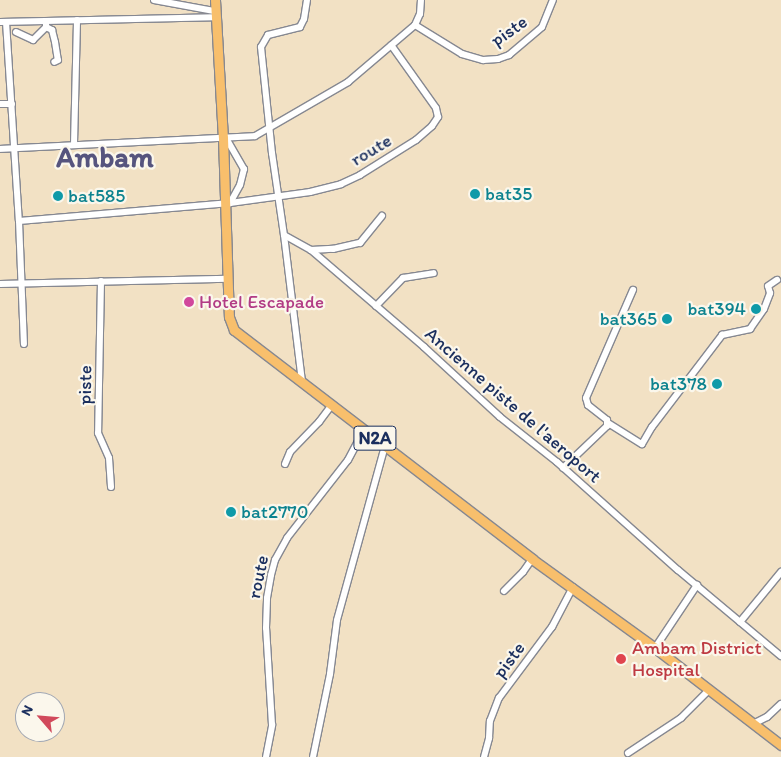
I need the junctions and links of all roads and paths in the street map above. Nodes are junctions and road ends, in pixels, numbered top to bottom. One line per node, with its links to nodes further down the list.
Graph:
1 (154, 0): 6 (street)
2 (215, 0): 6 (highway, N2A)
3 (306, 0): 16 (street)
4 (420, 0): 10 (street)
5 (553, 0): 10 (street, piste)
6 (214, 14): 7 (street); 17 (highway, N2A)
7 (77, 20): 9 (street); 18 (street)
8 (3, 22): 9 (street); 15 (street)
9 (46, 24): 11 (street); 13 (street)
10 (414, 25): 12 (street)
11 (16, 32)
12 (391, 46): 16 (street); 21 (street, route)
13 (54, 62)
14 (0, 104): 15 (street)
15 (12, 104): 19 (street)
16 (270, 129): 17 (street); 21 (street)
17 (224, 138): 18 (street); 22 (highway, N2A); 22 (street)
18 (74, 144): 19 (street)
19 (15, 148): 20 (street); 24 (street)
20 (0, 149)
21 (278, 196): 22 (street, route); 25 (street)
22 (227, 203): 24 (street, route); 28 (highway, N2A)
23 (382, 216): 26 (street)
24 (20, 221): 32 (street)
25 (284, 235): 26 (street, Ancienne piste de l'aeroport); 36 (street)
26 (311, 250): 34 (street, Ancienne piste de l'aeroport)
27 (434, 273): 34 (street)
28 (228, 279): 30 (street); 36 (highway, N2A)
29 (777, 280): 38 (street)
30 (101, 281): 32 (street); 43 (street, piste)
31 (0, 284): 32 (street)
32 (22, 284): 35 (street)
33 (633, 290): 38 (street)
34 (376, 306): 42 (street, Ancienne piste de l'aeroport)
35 (24, 344)
36 (302, 383): 37 (highway, N2A)
37 (331, 406): 39 (highway, N2A); 41 (street)
38 (608, 423): 42 (street)
39 (364, 430): 40 (highway, N2A); 57 (street, route)
40 (385, 446): 44 (highway, N2A); 58 (street)
41 (285, 464)
42 (564, 468): 46 (street, Ancienne piste de l'aeroport)
43 (111, 487)
44 (532, 558): 47 (highway, N2A); 48 (street)
45 (781, 572): 49 (street)
46 (697, 585): 49 (street, Ancienne piste de l'aeroport); 50 (street)
47 (573, 587): 50 (highway, N2A); 59 (street, piste)
48 (504, 591)
49 (740, 622): 51 (street, Ancienne piste de l'aeroport)
50 (655, 648): 52 (highway, N2A)
51 (781, 656)
52 (709, 690): 54 (highway, N2A); 56 (street)
53 (781, 704): 54 (street)
54 (753, 724): 55 (highway, N2A)
55 (781, 745)
56 (628, 753)
57 (266, 757)
58 (313, 757)
59 (484, 757)

